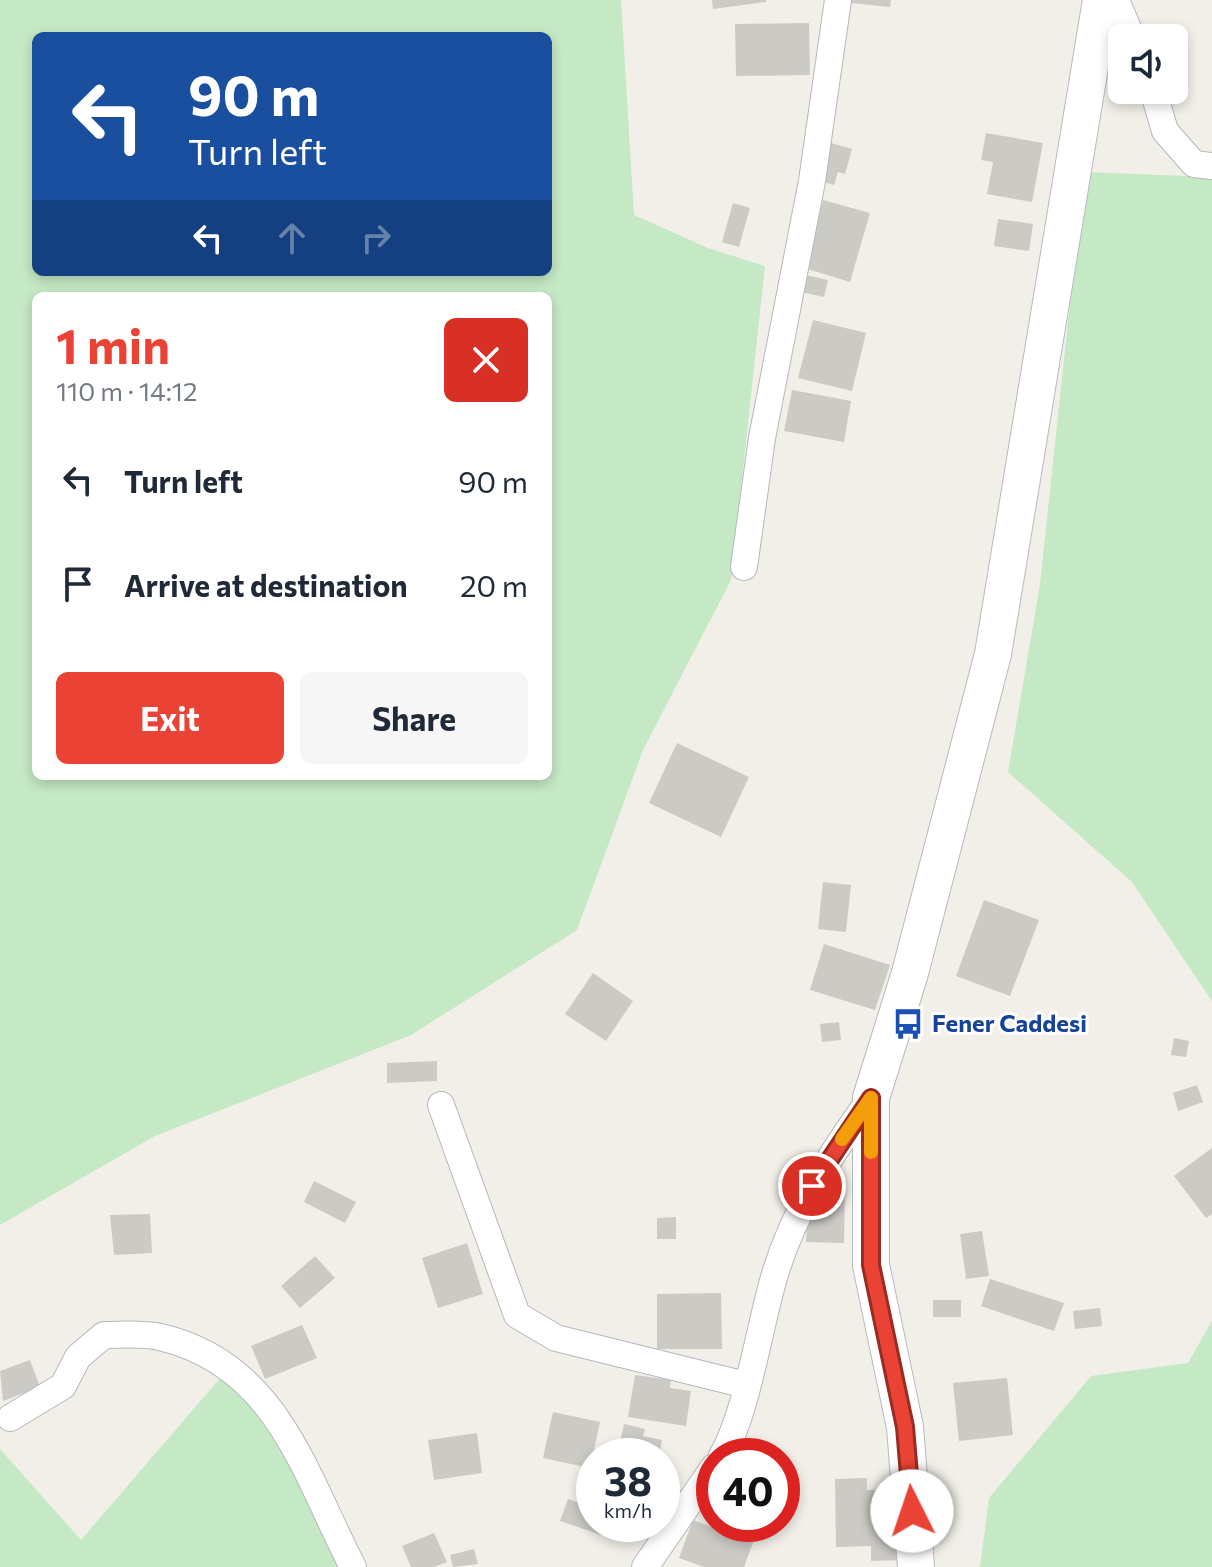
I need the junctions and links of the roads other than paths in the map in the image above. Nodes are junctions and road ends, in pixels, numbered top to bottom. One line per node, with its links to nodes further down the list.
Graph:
1 (838, 0): 6 (street)
2 (1102, 2): 3 (street); 7 (street)
3 (1120, 24)
4 (1157, 104): 5 (street)
5 (1212, 166)
6 (744, 567)
7 (871, 1098): 9 (street); 15 (street)
8 (441, 1105): 9 (street)
9 (746, 1385): 11 (street)
10 (10, 1418): 13 (street)
11 (728, 1438)
12 (696, 1493): 14 (street)
13 (353, 1567)
14 (645, 1567)
15 (916, 1567)

